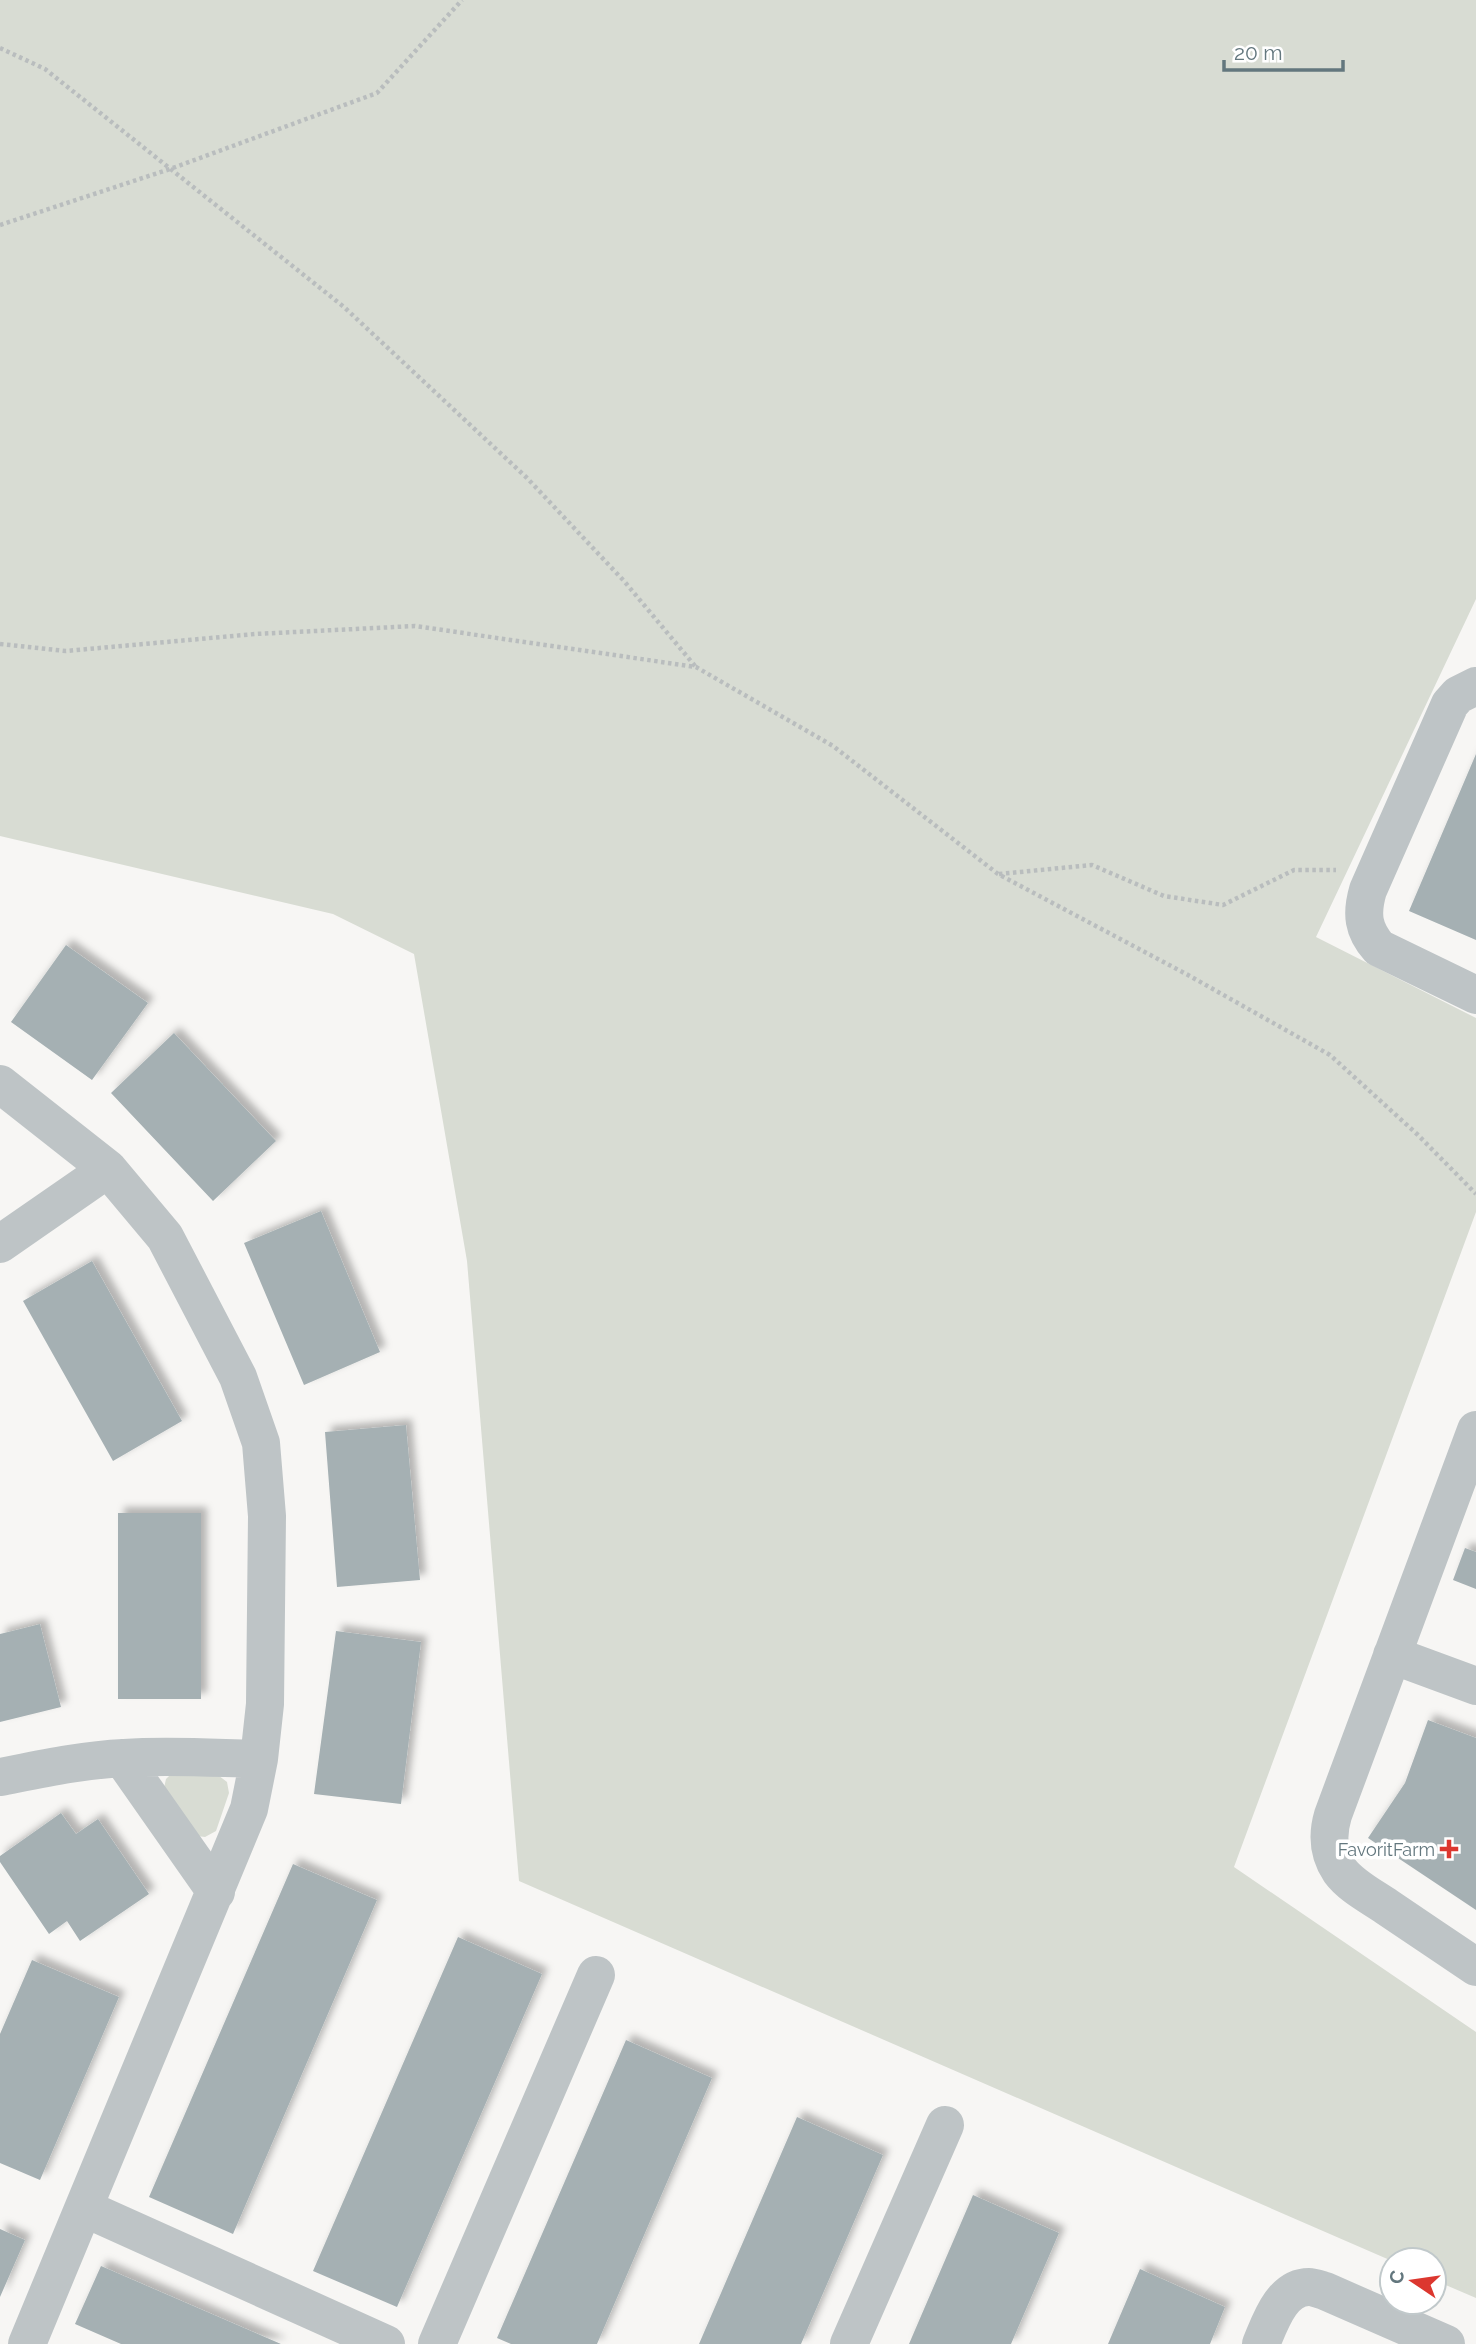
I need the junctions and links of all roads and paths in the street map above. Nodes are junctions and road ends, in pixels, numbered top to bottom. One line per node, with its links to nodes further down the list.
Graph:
1 (462, 0): 3 (path)
2 (0, 48): 3 (path)
3 (170, 169): 4 (path); 6 (path)
4 (0, 225)
5 (0, 644): 6 (path)
6 (696, 667): 9 (path)
7 (1476, 686): 8 (lane)
8 (1378, 869): 9 (path); 10 (lane)
9 (998, 874): 13 (path)
10 (1476, 995)
11 (0, 1084): 12 (lane)
12 (108, 1169): 14 (lane); 20 (lane)
13 (1476, 1194)
14 (0, 1244)
15 (1476, 1430): 16 (lane)
16 (1469, 1472): 17 (lane)
17 (1392, 1655): 18 (lane); 23 (lane)
18 (1476, 1686)
19 (122, 1758): 20 (lane); 21 (lane); 22 (lane)
20 (260, 1759): 22 (lane)
21 (0, 1777)
22 (216, 1892): 26 (lane)
23 (1476, 1967)
24 (596, 1975): 29 (lane)
25 (945, 2125): 30 (lane)
26 (84, 2208): 27 (lane); 28 (lane)
27 (27, 2344)
28 (386, 2344)
29 (437, 2344)
30 (849, 2344)
31 (1261, 2344): 32 (lane)
32 (1446, 2344)

